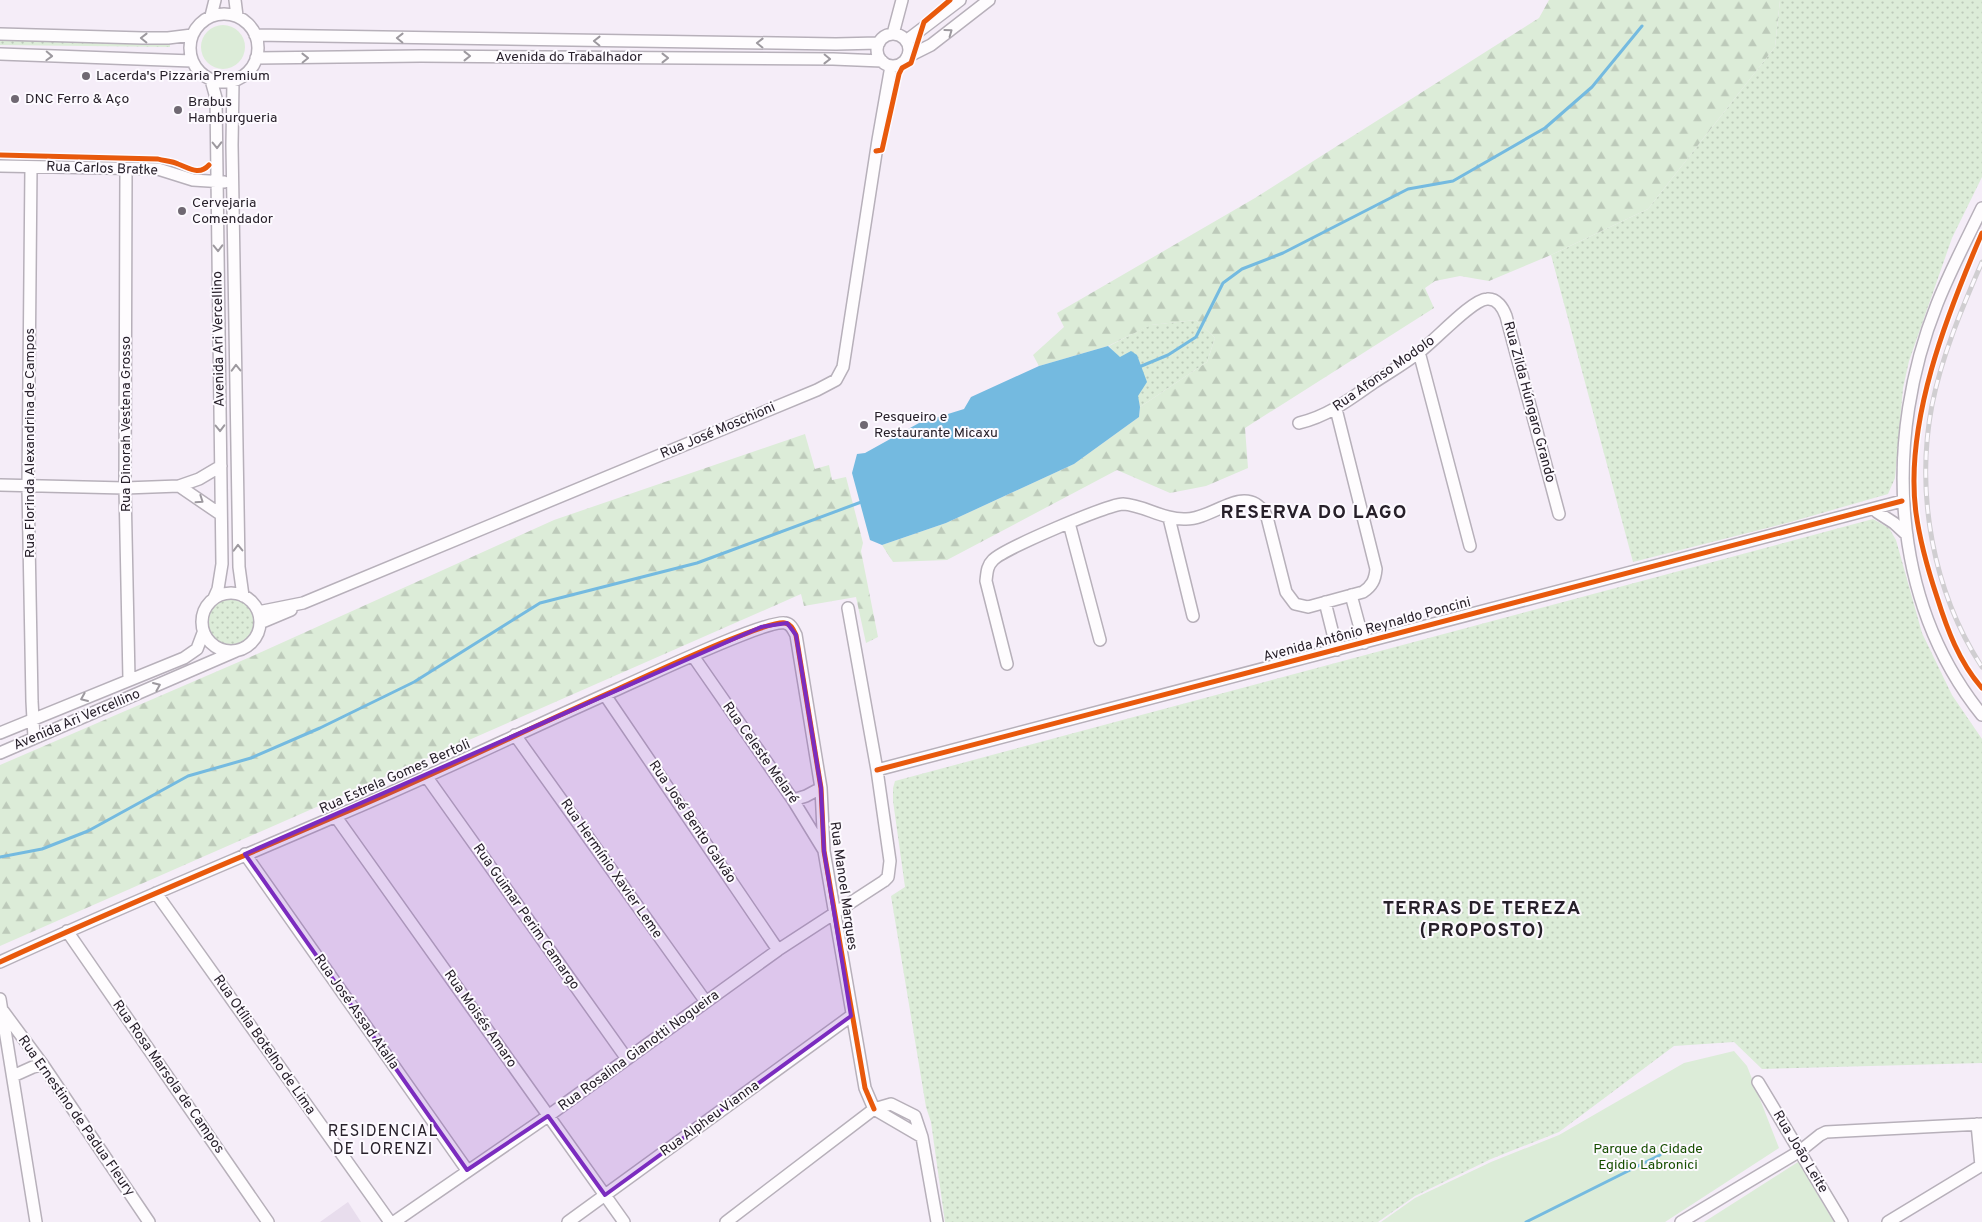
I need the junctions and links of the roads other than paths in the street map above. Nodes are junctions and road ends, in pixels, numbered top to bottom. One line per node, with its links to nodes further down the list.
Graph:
1 (215, 0): 6 (street)
2 (234, 0): 7 (street)
3 (902, 0): 10 (street)
4 (960, 0): 12 (street)
5 (989, 0): 15 (street, one-way to 5)
6 (211, 16): 7 (street); 9 (street)
7 (237, 16): 11 (street)
8 (0, 34): 9 (street, one-way to 8)
9 (192, 34): 17 (street)
10 (893, 34): 12 (street); 13 (street)
11 (255, 36): 13 (street, one-way to 11); 16 (street)
12 (906, 41): 15 (street)
13 (878, 43): 18 (street)
14 (0, 54): 17 (street, one-way to 17)
15 (908, 57): 18 (street)
16 (256, 58): 18 (street, Avenida do Trabalhador, one-way to 18); 20 (street)
17 (192, 61): 19 (street)
18 (886, 64): 51 (street, Rua José Moschioni)
19 (211, 80): 20 (street); 24 (street, Avenida Ari Vercellino, one-way to 24)
20 (233, 81): 25 (street, Avenida Ari Vercellino)
21 (0, 166): 22 (street, Rua Carlos Bratke)
22 (31, 167): 23 (street, Rua Carlos Bratke); 34 (street, Rua Florinda Alexandrina de Campos)
23 (126, 169): 24 (street, Rua Carlos Bratke); 36 (street, Rua Dinorah Vestena Grosso)
24 (217, 182): 25 (street, Rua Carlos Bratke); 31 (street, Avenida Ari Vercellino, one-way to 31)
25 (233, 182): 46 (street, Avenida Ari Vercellino, one-way to 25)
26 (1982, 208): 32 (street)
27 (1488, 299): 28 (street, Rua Afonso Modolo); 40 (street, Rua Zilda Húngaro Grando)
28 (1419, 352): 29 (street, Rua Afonso Modolo); 44 (street)
29 (1336, 408): 30 (street, Rua Afonso Modolo); 45 (street)
30 (1299, 422)
31 (220, 466): 35 (street); 39 (street, Avenida Ari Vercellino)
32 (1902, 481): 37 (street); 38 (street)
33 (0, 485): 34 (street)
34 (28, 486): 36 (street); 63 (street, Rua Florinda Alexandrina de Campos)
35 (180, 486): 36 (street); 39 (street, one-way to 39)
36 (125, 488): 60 (street, Rua Dinorah Vestena Grosso)
37 (1902, 504): 38 (street, Avenida Antônio Reynaldo Poncini); 43 (street)
38 (1881, 508): 43 (street); 55 (street, Avenida Antônio Reynaldo Poncini)
39 (220, 514): 47 (street, Avenida Ari Vercellino)
40 (1558, 514)
41 (1169, 518): 42 (street); 48 (street); 50 (street)
42 (1069, 523): 54 (street); 59 (street)
43 (1907, 535): 62 (street)
44 (1470, 546)
45 (1351, 595): 48 (street); 55 (street)
46 (243, 596): 47 (street); 51 (street)
47 (214, 598): 52 (street)
48 (1325, 602): 56 (street)
49 (848, 608): 68 (street)
50 (1194, 616)
51 (259, 618): 57 (street)
52 (204, 633): 57 (street); 60 (street, Avenida Ari Vercellino)
53 (796, 635): 58 (street, Rua Estrela Gomes Bertoli); 70 (street, Rua Manoel Marques)
54 (1100, 640)
55 (1364, 643): 56 (street, Avenida Antônio Reynaldo Poncini)
56 (1337, 650): 68 (street, Avenida Antônio Reynaldo Poncini)
57 (236, 651): 66 (street, Avenida Ari Vercellino, one-way to 57)
58 (693, 656): 61 (street, Rua Estrela Gomes Bertoli); 71 (street, Rua Celeste Melaré)
59 (1007, 664)
60 (130, 679): 63 (street, Avenida Ari Vercellino, one-way to 63)
61 (606, 695): 65 (street, Rua Estrela Gomes Bertoli); 78 (street, Rua José Bento Galvão)
62 (1982, 714)
63 (32, 719): 64 (street, Avenida Ari Vercellino); 66 (street, Rua Florinda Alexandrina de Campos)
64 (0, 733)
65 (516, 735): 69 (street, Rua Estrela Gomes Bertoli); 80 (street, Rua Hermínio Xavier Leme)
66 (34, 738): 67 (street, Avenida Ari Vercellino)
67 (0, 753)
68 (877, 770): 76 (street, Rua Rosalina Gianotti Nogueira)
69 (426, 776): 72 (street, Rua Estrela Gomes Bertoli); 83 (street, Rua Guimar Perim Camargo)
70 (821, 788): 71 (street); 73 (street, Rua Manoel Marques)
71 (793, 800): 73 (street, Rua Celeste Melaré)
72 (336, 817): 74 (street, Rua Estrela Gomes Bertoli); 88 (street, Rua Moisés Amaro)
73 (824, 850): 76 (street, Rua Manoel Marques)
74 (245, 854): 75 (street, Rua Estrela Gomes Bertoli); 92 (street, Rua José Assad Atalla)
75 (156, 893): 77 (street, Rua Estrela Gomes Bertoli); 98 (street, Rua Otília Botelho de Lima)
76 (835, 914): 78 (street, Rua Rosalina Gianotti Nogueira); 82 (street, Rua Manoel Marques)
77 (67, 931): 79 (street, Rua Estrela Gomes Bertoli); 97 (street, Rua Rosa Marsola de Campos)
78 (778, 950): 80 (street, Rua Rosalina Gianotti Nogueira)
79 (0, 962)
80 (706, 1002): 83 (street, Rua Rosalina Gianotti Nogueira)
81 (1, 1005): 84 (street, Rua Ernestino de Padua Fleury); 85 (street)
82 (851, 1016): 87 (street, Rua Manoel Marques); 93 (street, Rua Alpheu Vianna)
83 (627, 1058): 88 (street, Rua Rosalina Gianotti Nogueira)
84 (43, 1065): 85 (street); 96 (street, Rua Ernestino de Padua Fleury)
85 (13, 1076): 94 (street)
86 (1758, 1082): 90 (street, Rua João Leite)
87 (874, 1109): 102 (street); 103 (street)
88 (548, 1116): 92 (street, Rua Rosalina Gianotti Nogueira); 93 (street, Rua Moisés Amaro)
89 (1979, 1124): 90 (street); 91 (street)
90 (1800, 1151): 95 (street); 104 (street, Rua João Leite)
91 (1981, 1165): 105 (street)
92 (467, 1170): 99 (street, Rua Rosalina Gianotti Nogueira)
93 (605, 1195): 100 (street, Rua Alpheu Vianna); 101 (street, Rua Moisés Amaro)
94 (37, 1219)
95 (1686, 1221)
96 (150, 1222)
97 (268, 1222)
98 (390, 1222)
99 (394, 1222)
100 (568, 1222)
101 (624, 1222)
102 (726, 1222)
103 (936, 1222)
104 (1842, 1222)
105 (1888, 1222)

